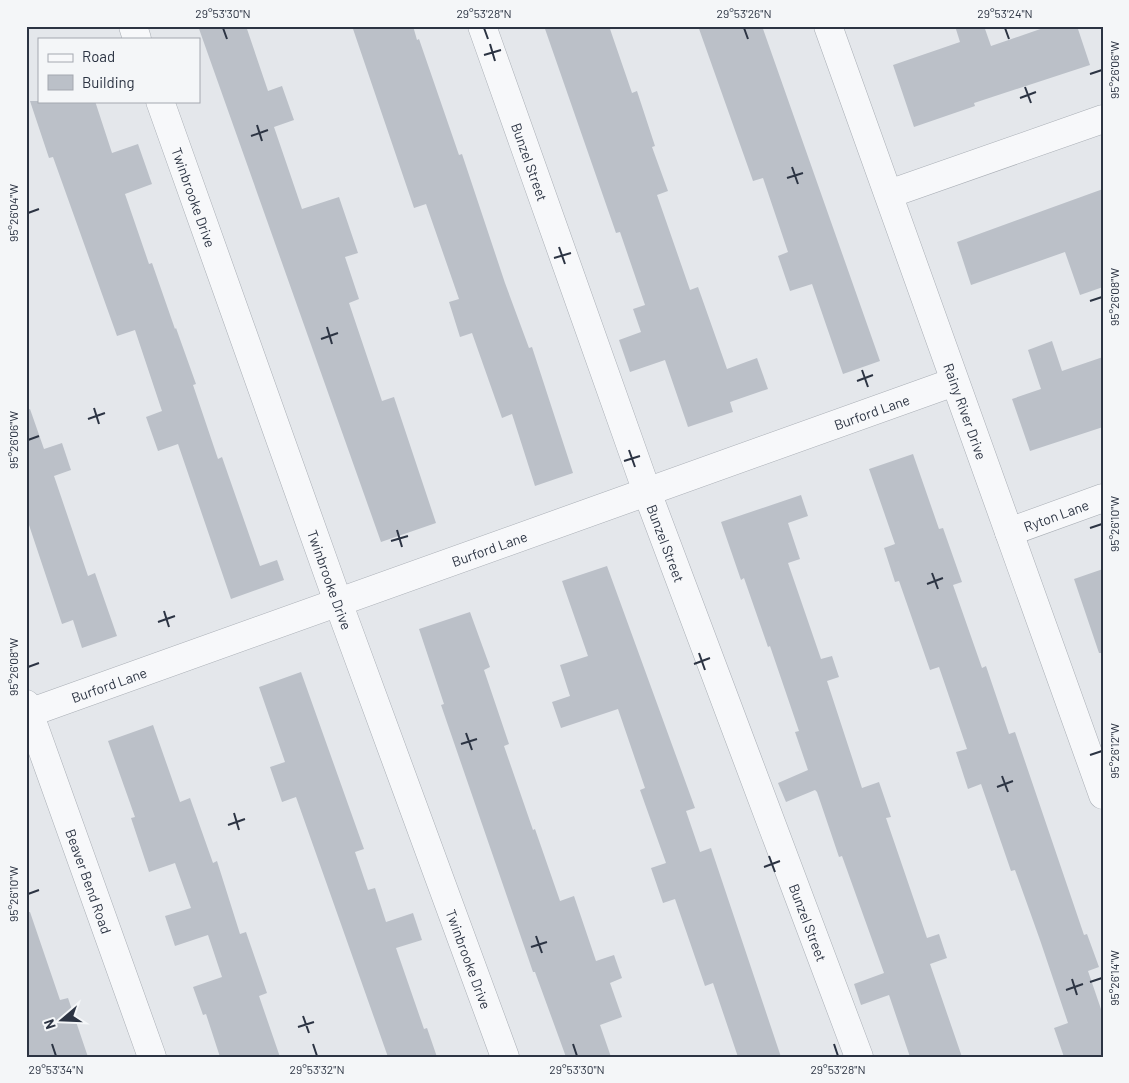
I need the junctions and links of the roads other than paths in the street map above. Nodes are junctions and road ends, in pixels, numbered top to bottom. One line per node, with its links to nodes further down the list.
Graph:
1 (133, 26): 4 (street)
2 (482, 26): 9 (street, Bunzel Street)
3 (828, 26): 7 (street, Rainy River Drive)
4 (137, 38)
5 (160, 102): 12 (street, Twinbrooke Drive)
6 (1103, 119): 7 (street)
7 (889, 194): 8 (street, Rainy River Drive)
8 (954, 382): 9 (street, Burford Lane); 11 (street, Rainy River Drive)
9 (648, 492): 12 (street, Burford Lane); 17 (street, Bunzel Street)
10 (1103, 498): 11 (street, Ryton Lane)
11 (1009, 532): 14 (street, Rainy River Drive)
12 (338, 602): 13 (street, Burford Lane); 16 (street, Twinbrooke Drive)
13 (27, 710): 15 (street, Beaver Bend Road)
14 (1103, 794)
15 (152, 1057)
16 (505, 1057)
17 (859, 1057)

